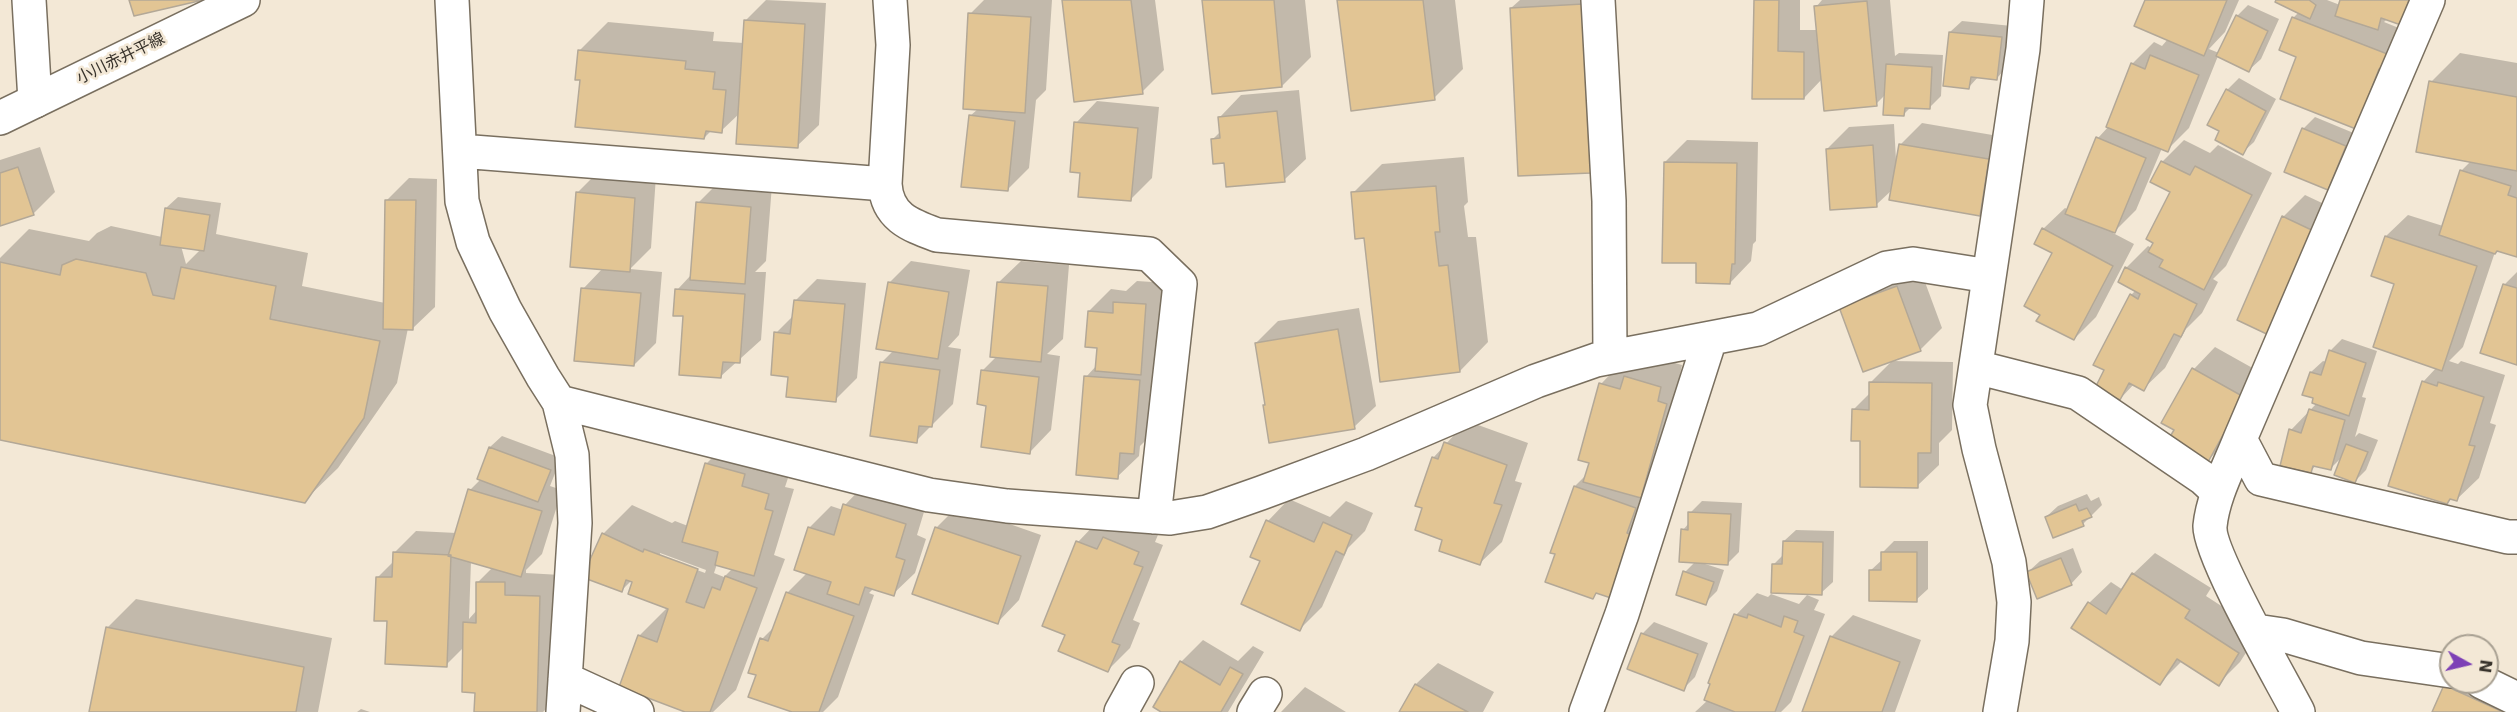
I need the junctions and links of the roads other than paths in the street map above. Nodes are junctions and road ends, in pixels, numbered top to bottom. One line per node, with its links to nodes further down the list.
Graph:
1 (29, 0): 8 (street)
2 (243, 0): 8 (street, 小川赤井平線)
3 (452, 0): 10 (street)
4 (890, 0): 11 (street)
5 (1598, 0): 14 (street)
6 (2027, 0): 12 (street)
7 (2428, 0): 17 (street)
8 (35, 101): 9 (street, 小川赤井平線)
9 (0, 118)
10 (460, 151): 11 (street); 16 (street)
11 (885, 184): 19 (street)
12 (1989, 276): 13 (street); 15 (street)
13 (1710, 339): 14 (street); 30 (street)
14 (1610, 357): 19 (street)
15 (1976, 367): 18 (street); 31 (street)
16 (560, 402): 19 (street); 23 (street)
17 (2240, 439): 18 (street); 20 (street)
18 (2218, 492): 21 (street)
19 (1154, 517)
20 (2517, 537)
21 (2256, 631): 22 (street); 32 (street)
22 (2439, 669)
23 (565, 679): 27 (street); 28 (street)
24 (1137, 683): 29 (street)
25 (2499, 690): 26 (street)
26 (2517, 699)
27 (563, 712)
28 (637, 712)
29 (1121, 712)
30 (1586, 712)
31 (2000, 712)
32 (2298, 712)

